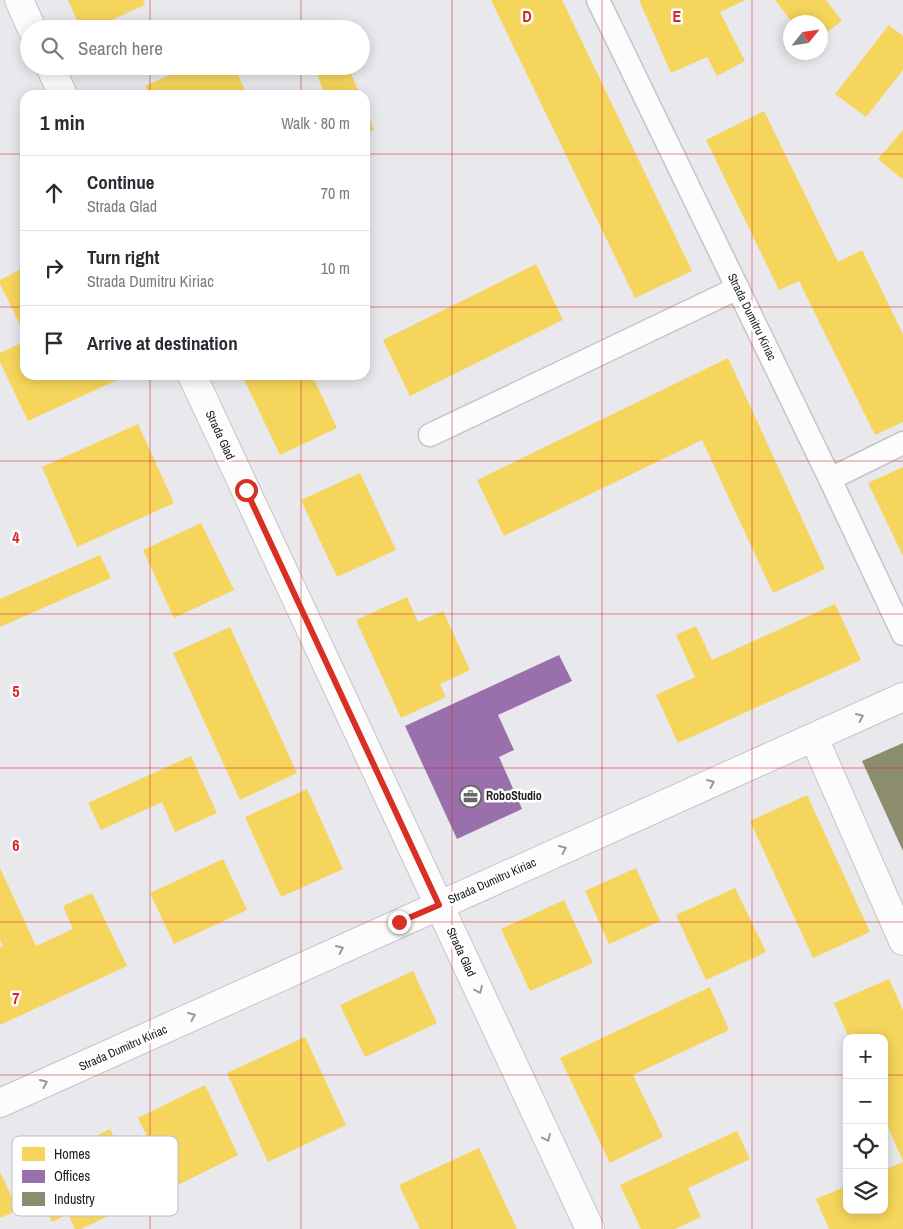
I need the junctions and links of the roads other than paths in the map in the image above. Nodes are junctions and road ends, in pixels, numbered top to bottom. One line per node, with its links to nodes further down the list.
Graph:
1 (19, 0): 3 (street)
2 (598, 0): 6 (lane, Strada Dumitru Kiriac)
3 (28, 20)
4 (54, 75): 5 (street)
5 (61, 90)
6 (738, 288): 8 (lane); 10 (lane, Strada Dumitru Kiriac)
7 (194, 380): 14 (street, Strada Glad)
8 (430, 435)
9 (903, 443): 10 (lane)
10 (830, 479): 11 (lane, Strada Dumitru Kiriac)
11 (903, 634)
12 (903, 697): 13 (street, Strada Dumitru Kiriac, one-way to 12)
13 (814, 738): 14 (street, Strada Dumitru Kiriac, one-way to 13); 15 (street)
14 (439, 905): 16 (street, Strada Dumitru Kiriac, one-way to 14); 17 (street, Strada Glad, one-way to 17)
15 (903, 941)
16 (0, 1103)
17 (590, 1229)

